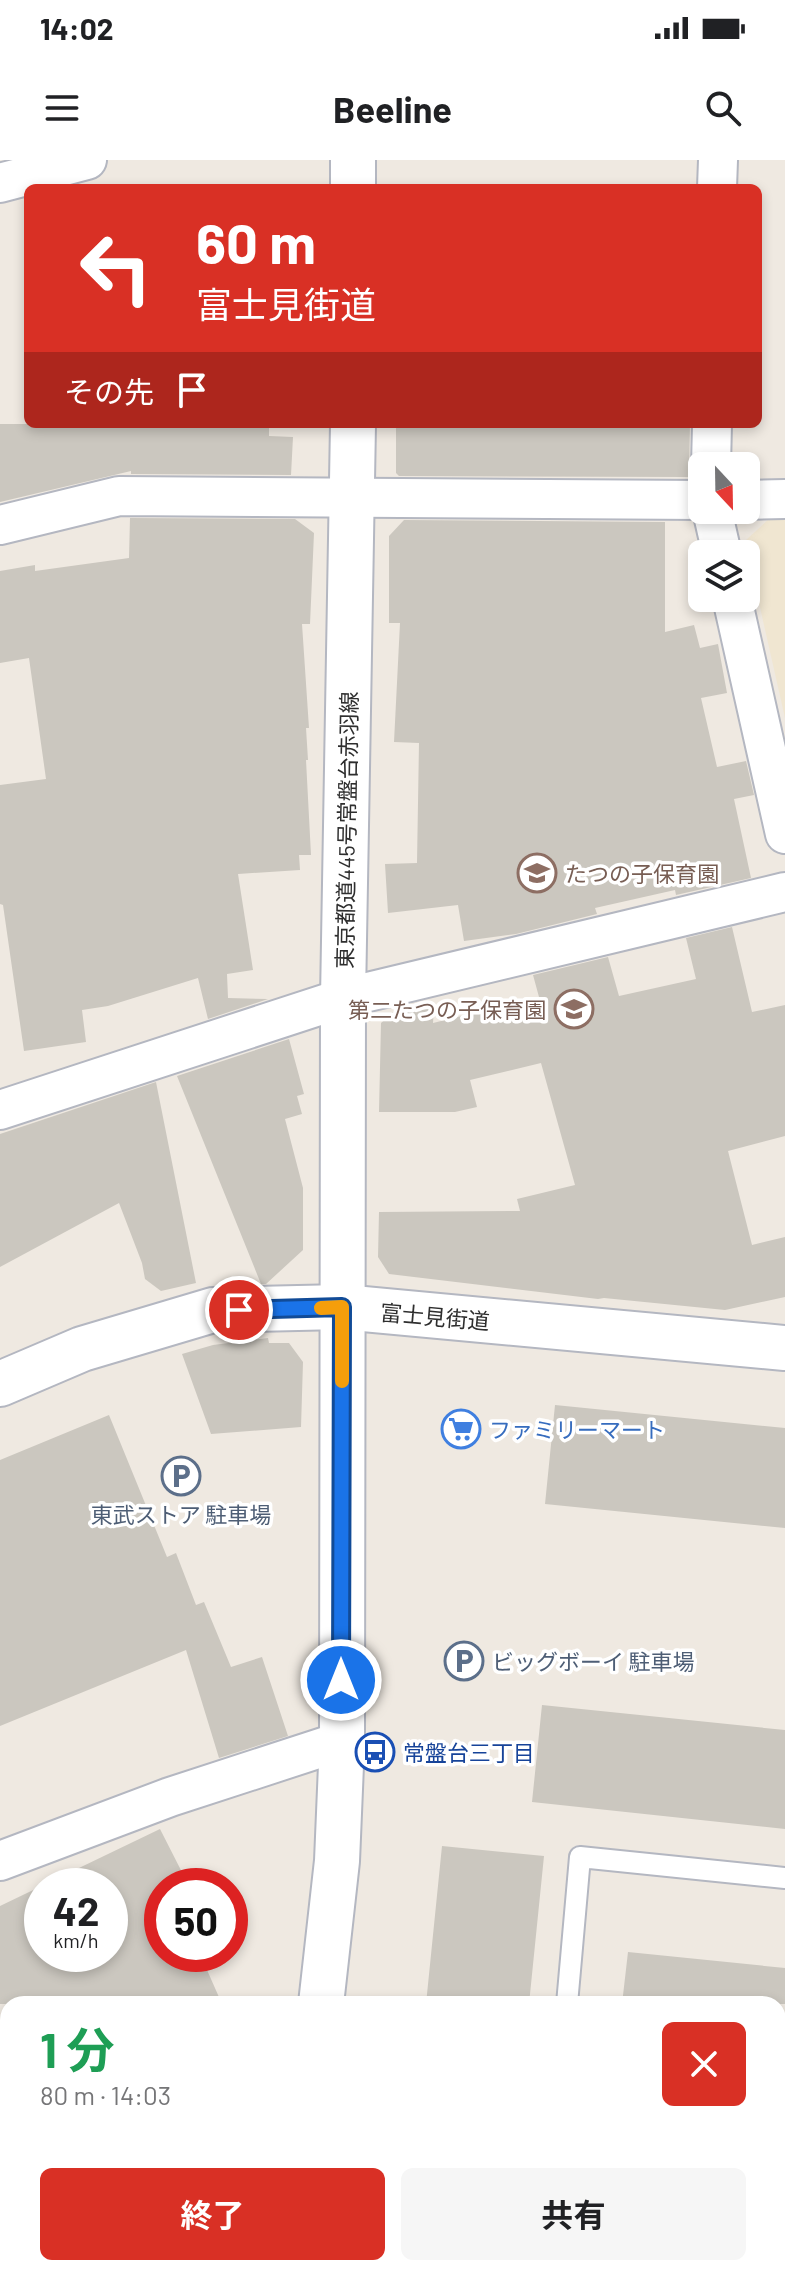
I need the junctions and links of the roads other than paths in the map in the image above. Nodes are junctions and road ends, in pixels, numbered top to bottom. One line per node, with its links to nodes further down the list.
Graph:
1 (87, 160): 4 (street)
2 (353, 160): 5 (main road)
3 (718, 160): 6 (street)
4 (0, 183)
5 (353, 184)
6 (717, 184)
7 (353, 428): 10 (main road, 東京都道445号常盤台赤羽線)
8 (712, 428): 9 (street)
9 (711, 452)
10 (352, 498): 12 (street); 14 (street); 18 (main road, 東京都道445号常盤台赤羽線)
11 (785, 499): 13 (street)
12 (688, 500)
13 (760, 500)
14 (0, 525)
15 (735, 612): 16 (street)
16 (785, 834)
17 (785, 892): 18 (street)
18 (343, 998): 19 (street); 20 (main road, 東京都道445号常盤台赤羽線)
19 (0, 1110)
20 (342, 1307): 21 (main road, 富士見街道); 22 (main road, 富士見街道); 23 (main road, 東京都道445号常盤台赤羽線)
21 (785, 1348)
22 (0, 1384)
23 (342, 1741): 24 (street); 26 (main road, 東京都道445号常盤台赤羽線)
24 (0, 1861)
25 (785, 1878): 27 (lane)
26 (322, 1996)
27 (568, 1996)

